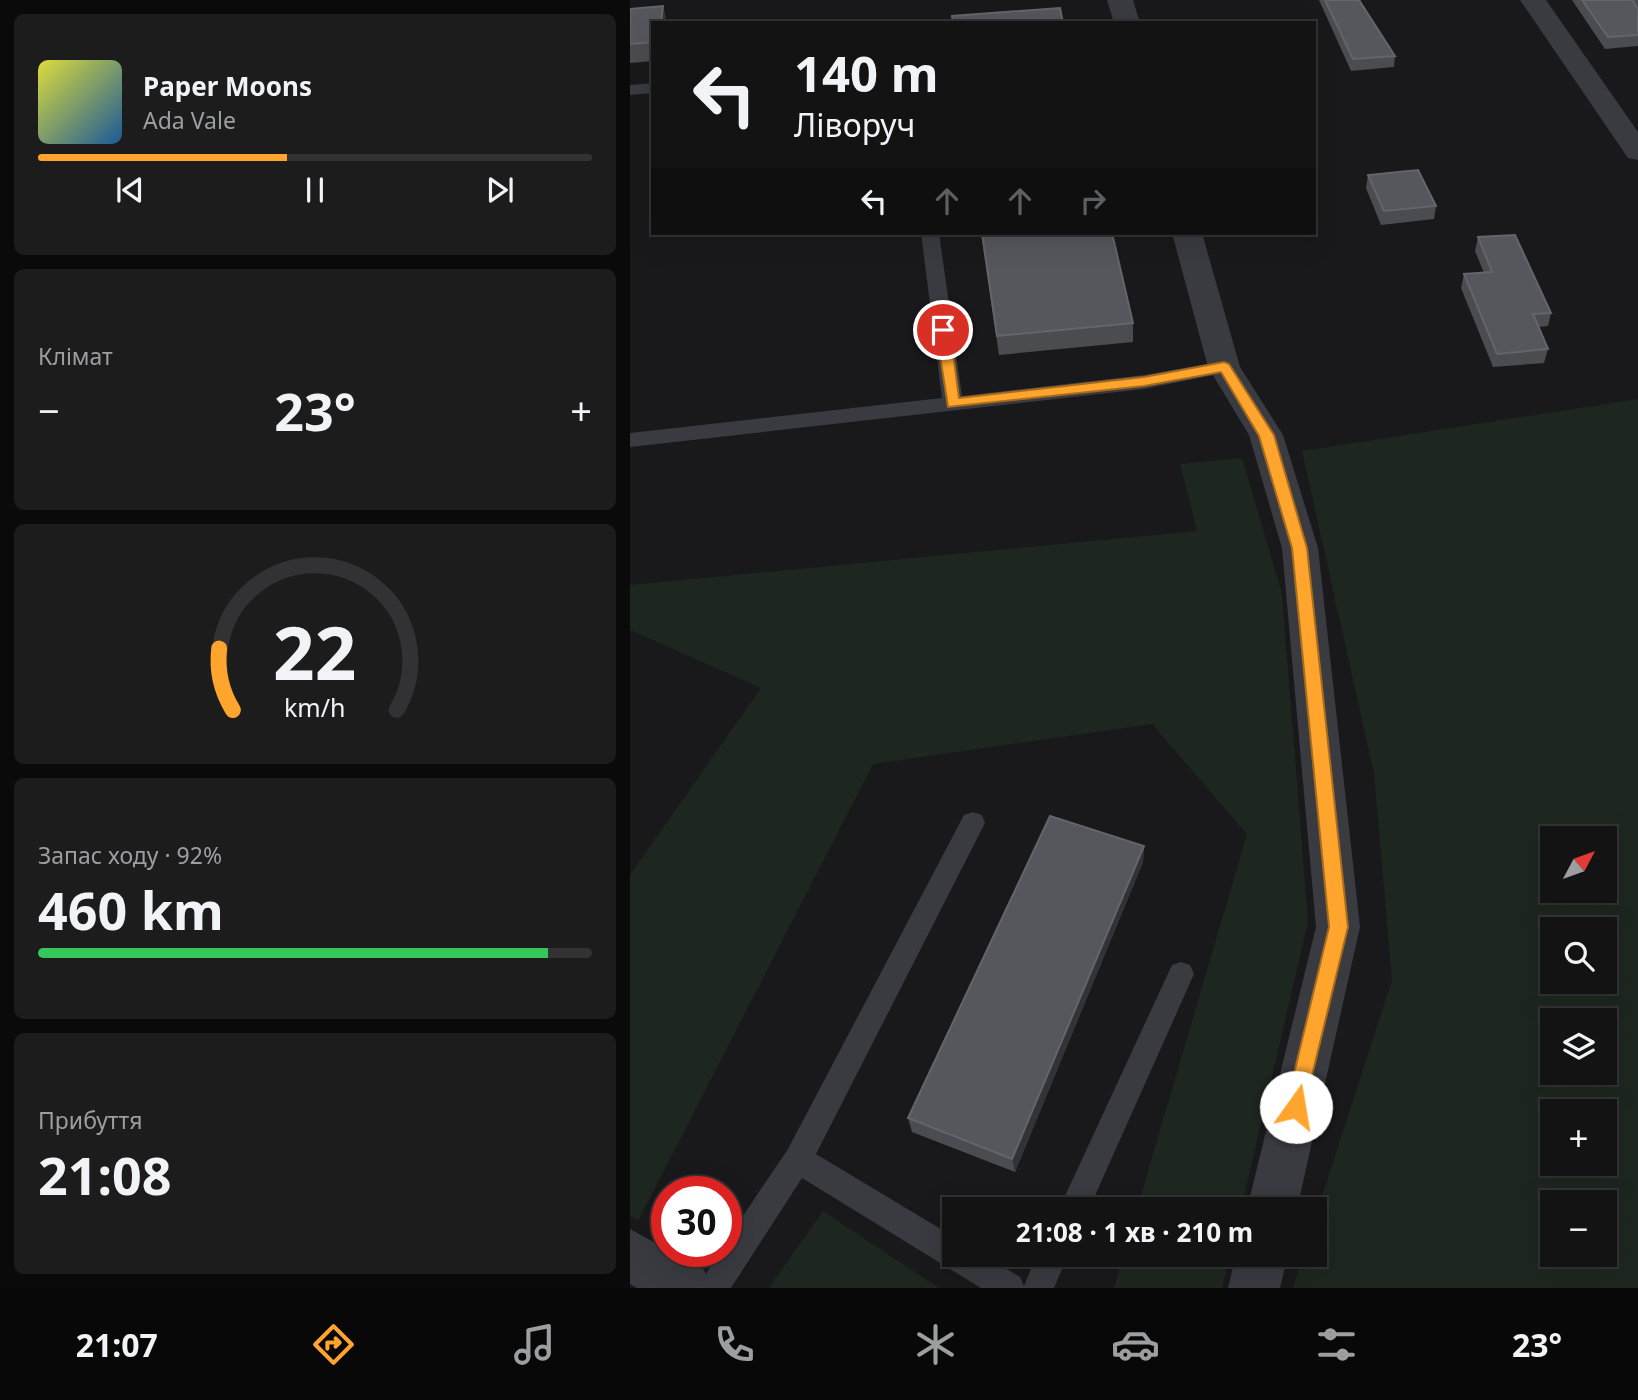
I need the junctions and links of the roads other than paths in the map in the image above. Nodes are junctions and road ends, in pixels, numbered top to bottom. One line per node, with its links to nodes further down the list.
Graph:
1 (1120, 0): 3 (street)
2 (1533, 0): 6 (street)
3 (1126, 21)
4 (651, 88): 5 (lane)
5 (630, 90)
6 (1638, 152)
7 (930, 235): 10 (lane)
8 (1188, 235): 9 (street)
9 (1224, 367): 10 (lane); 16 (street)
10 (953, 404): 11 (lane)
11 (630, 440)
12 (973, 823): 14 (lane)
13 (1181, 974): 15 (lane)
14 (798, 1159): 17 (lane); 23 (lane)
15 (1079, 1197)
16 (1275, 1197)
17 (942, 1247)
18 (630, 1255): 22 (street)
19 (975, 1267): 24 (lane)
20 (1048, 1267): 25 (lane)
21 (1259, 1267): 26 (street)
22 (686, 1288)
23 (713, 1288)
24 (1009, 1288)
25 (1038, 1288)
26 (1254, 1288)

